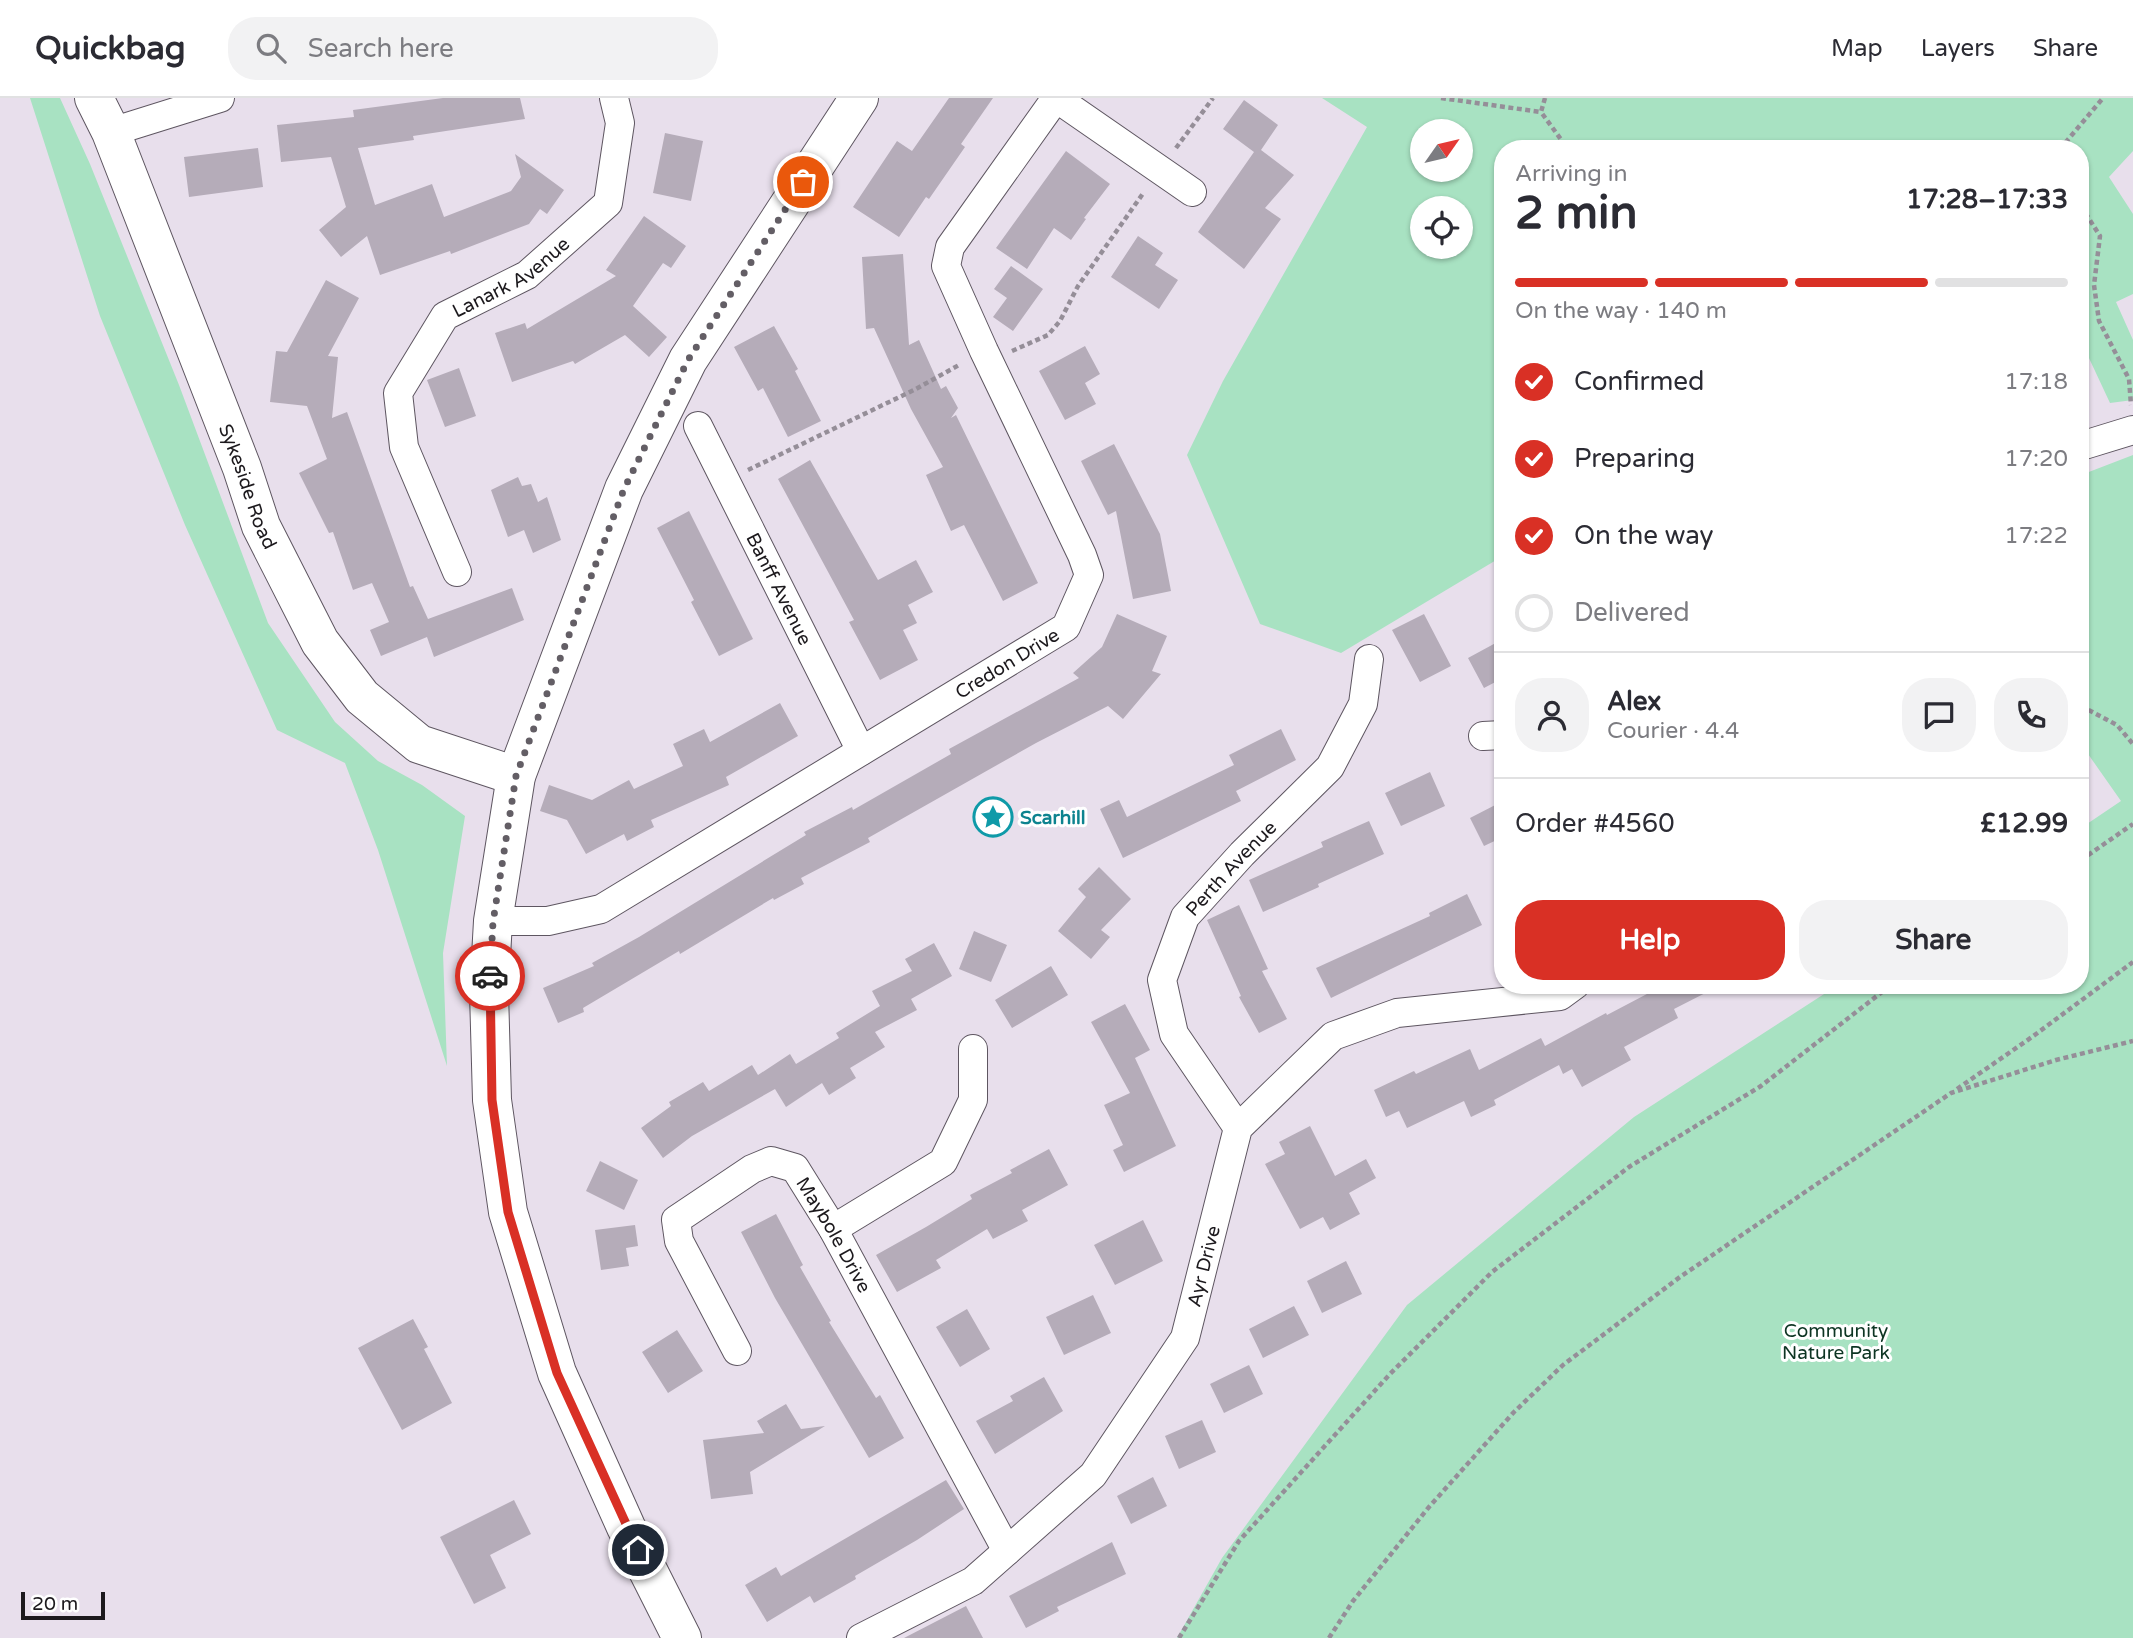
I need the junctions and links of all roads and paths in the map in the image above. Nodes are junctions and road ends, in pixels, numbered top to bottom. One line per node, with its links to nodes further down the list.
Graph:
1 (94, 98): 11 (main road, Sykeside Road)
2 (220, 98): 11 (street)
3 (614, 98): 20 (street, Lanark Avenue)
4 (859, 98): 25 (main road)
5 (1056, 98): 14 (street); 24 (street, Credon Drive)
6 (1213, 98): 14 (path)
7 (1441, 98): 10 (path)
8 (1545, 98): 10 (path)
9 (2103, 98): 13 (path)
10 (1541, 112): 12 (path)
11 (111, 132): 25 (main road, Sykeside Road)
12 (1561, 140)
13 (2068, 140)
14 (1159, 170): 15 (street)
15 (1192, 192)
16 (2089, 219): 17 (path)
17 (2132, 421): 19 (street)
18 (698, 426): 24 (street, Banff Avenue)
19 (2089, 442)
20 (457, 572)
21 (1369, 659): 35 (street, Perth Avenue)
22 (2089, 710): 23 (path)
23 (2133, 744)
24 (861, 751): 28 (street, Credon Drive)
25 (516, 776): 28 (main road)
26 (2133, 824): 27 (path)
27 (2089, 854)
28 (493, 922): 40 (main road)
29 (2133, 962): 34 (path)
30 (1563, 994): 35 (street)
31 (1879, 994): 41 (path)
32 (2133, 1041): 34 (path)
33 (973, 1049): 36 (street)
34 (1951, 1093): 42 (path)
35 (1238, 1128): 38 (street, Ayr Drive)
36 (833, 1229): 37 (street, Maybole Drive); 38 (street, Maybole Drive)
37 (737, 1351)
38 (1007, 1551): 39 (street, Ayr Drive)
39 (876, 1635)
40 (682, 1638)
41 (1179, 1638)
42 (1329, 1638)

